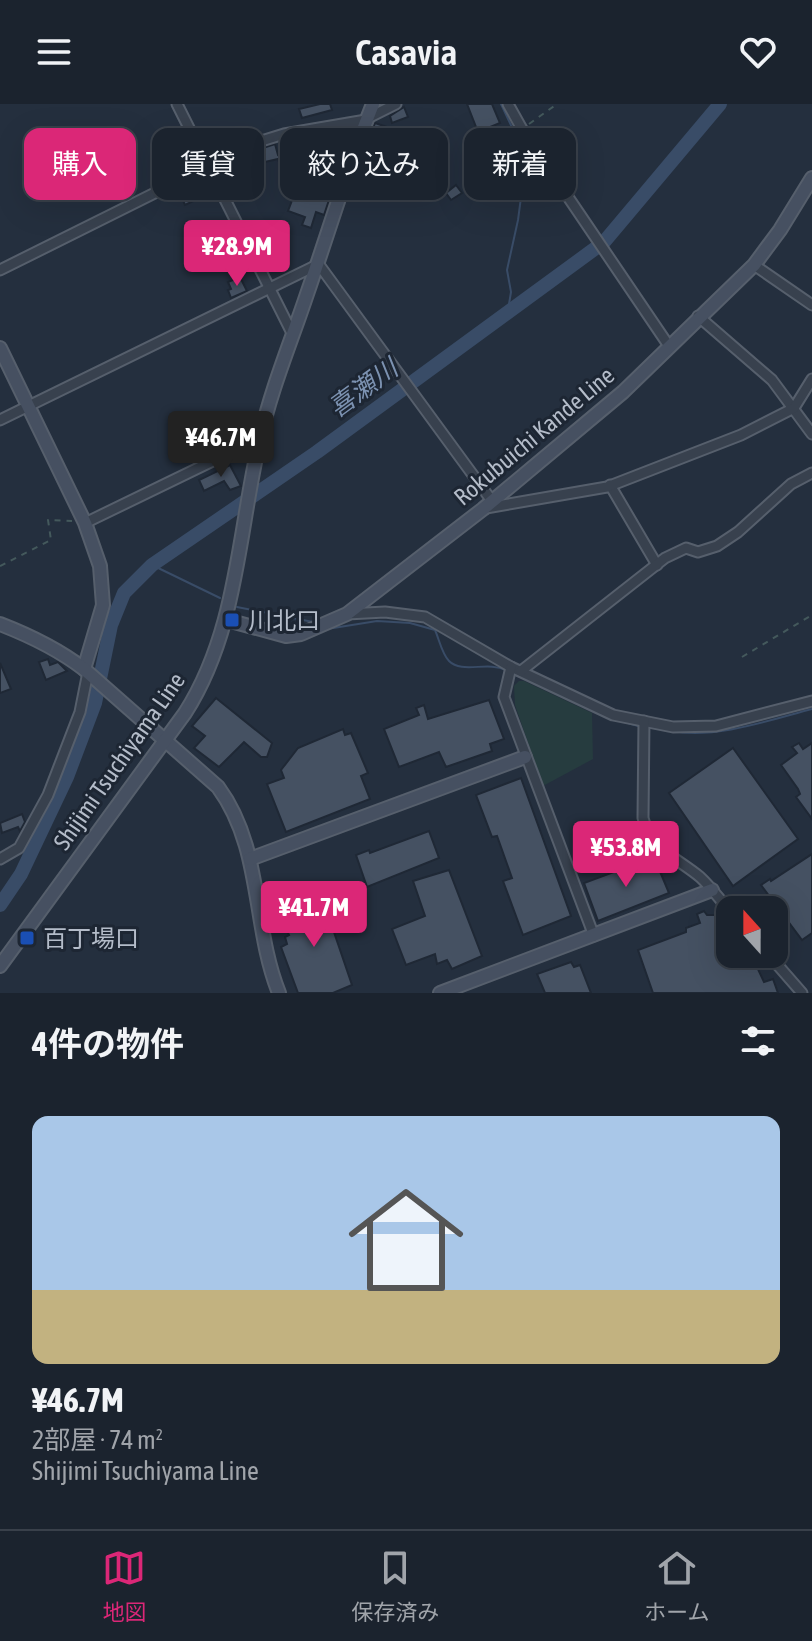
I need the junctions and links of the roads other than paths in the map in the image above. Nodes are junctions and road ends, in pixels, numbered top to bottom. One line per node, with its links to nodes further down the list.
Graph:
1 (177, 104): 6 (street)
2 (373, 104): 5 (main road, Shijimi Tsuchiyama Line)
3 (396, 104): 5 (street)
4 (508, 104): 18 (street)
5 (367, 119): 7 (street); 11 (main road, Shijimi Tsuchiyama Line)
6 (189, 128)
7 (264, 140)
8 (812, 178): 12 (main road, Rokubuichi Kande Line)
9 (152, 194): 13 (street)
10 (226, 200): 14 (street)
11 (317, 264): 14 (street); 17 (main road, Shijimi Tsuchiyama Line); 28 (street)
12 (754, 265): 15 (street); 16 (main road, Rokubuichi Kande Line)
13 (0, 270)
14 (270, 287): 17 (street); 21 (street)
15 (812, 305)
16 (698, 316): 18 (main road, Rokubuichi Kande Line); 22 (street)
17 (293, 335): 25 (main road, Shijimi Tsuchiyama Line)
18 (669, 346): 28 (main road, Rokubuichi Kande Line)
19 (0, 348): 21 (main road)
20 (812, 379): 22 (street)
21 (29, 406): 23 (street); 29 (main road)
22 (794, 408): 24 (street); 27 (street)
23 (0, 420)
24 (812, 434)
25 (260, 438): 29 (street); 32 (main road, Shijimi Tsuchiyama Line)
26 (812, 473): 30 (street)
27 (610, 485): 28 (street); 30 (street)
28 (488, 505): 31 (main road, Rokubuichi Kande Line)
29 (85, 523): 35 (main road)
30 (657, 565): 34 (street)
31 (347, 614): 32 (main road, Rokubuichi Kande Line); 34 (street)
32 (227, 620): 38 (main road, Shijimi Tsuchiyama Line)
33 (0, 624): 35 (main road)
34 (516, 669): 37 (street); 39 (street)
35 (87, 672): 38 (main road); 40 (street)
36 (812, 701): 37 (street)
37 (644, 721): 42 (street)
38 (164, 740): 41 (main road); 45 (main road, Shijimi Tsuchiyama Line)
39 (525, 757): 41 (main road); 44 (street)
40 (0, 859)
41 (250, 859): 47 (main road)
42 (712, 890): 43 (street); 44 (main road)
43 (717, 896)
44 (594, 936): 48 (main road)
45 (0, 966)
46 (780, 968): 49 (street)
47 (279, 993)
48 (440, 993)
49 (802, 993)

